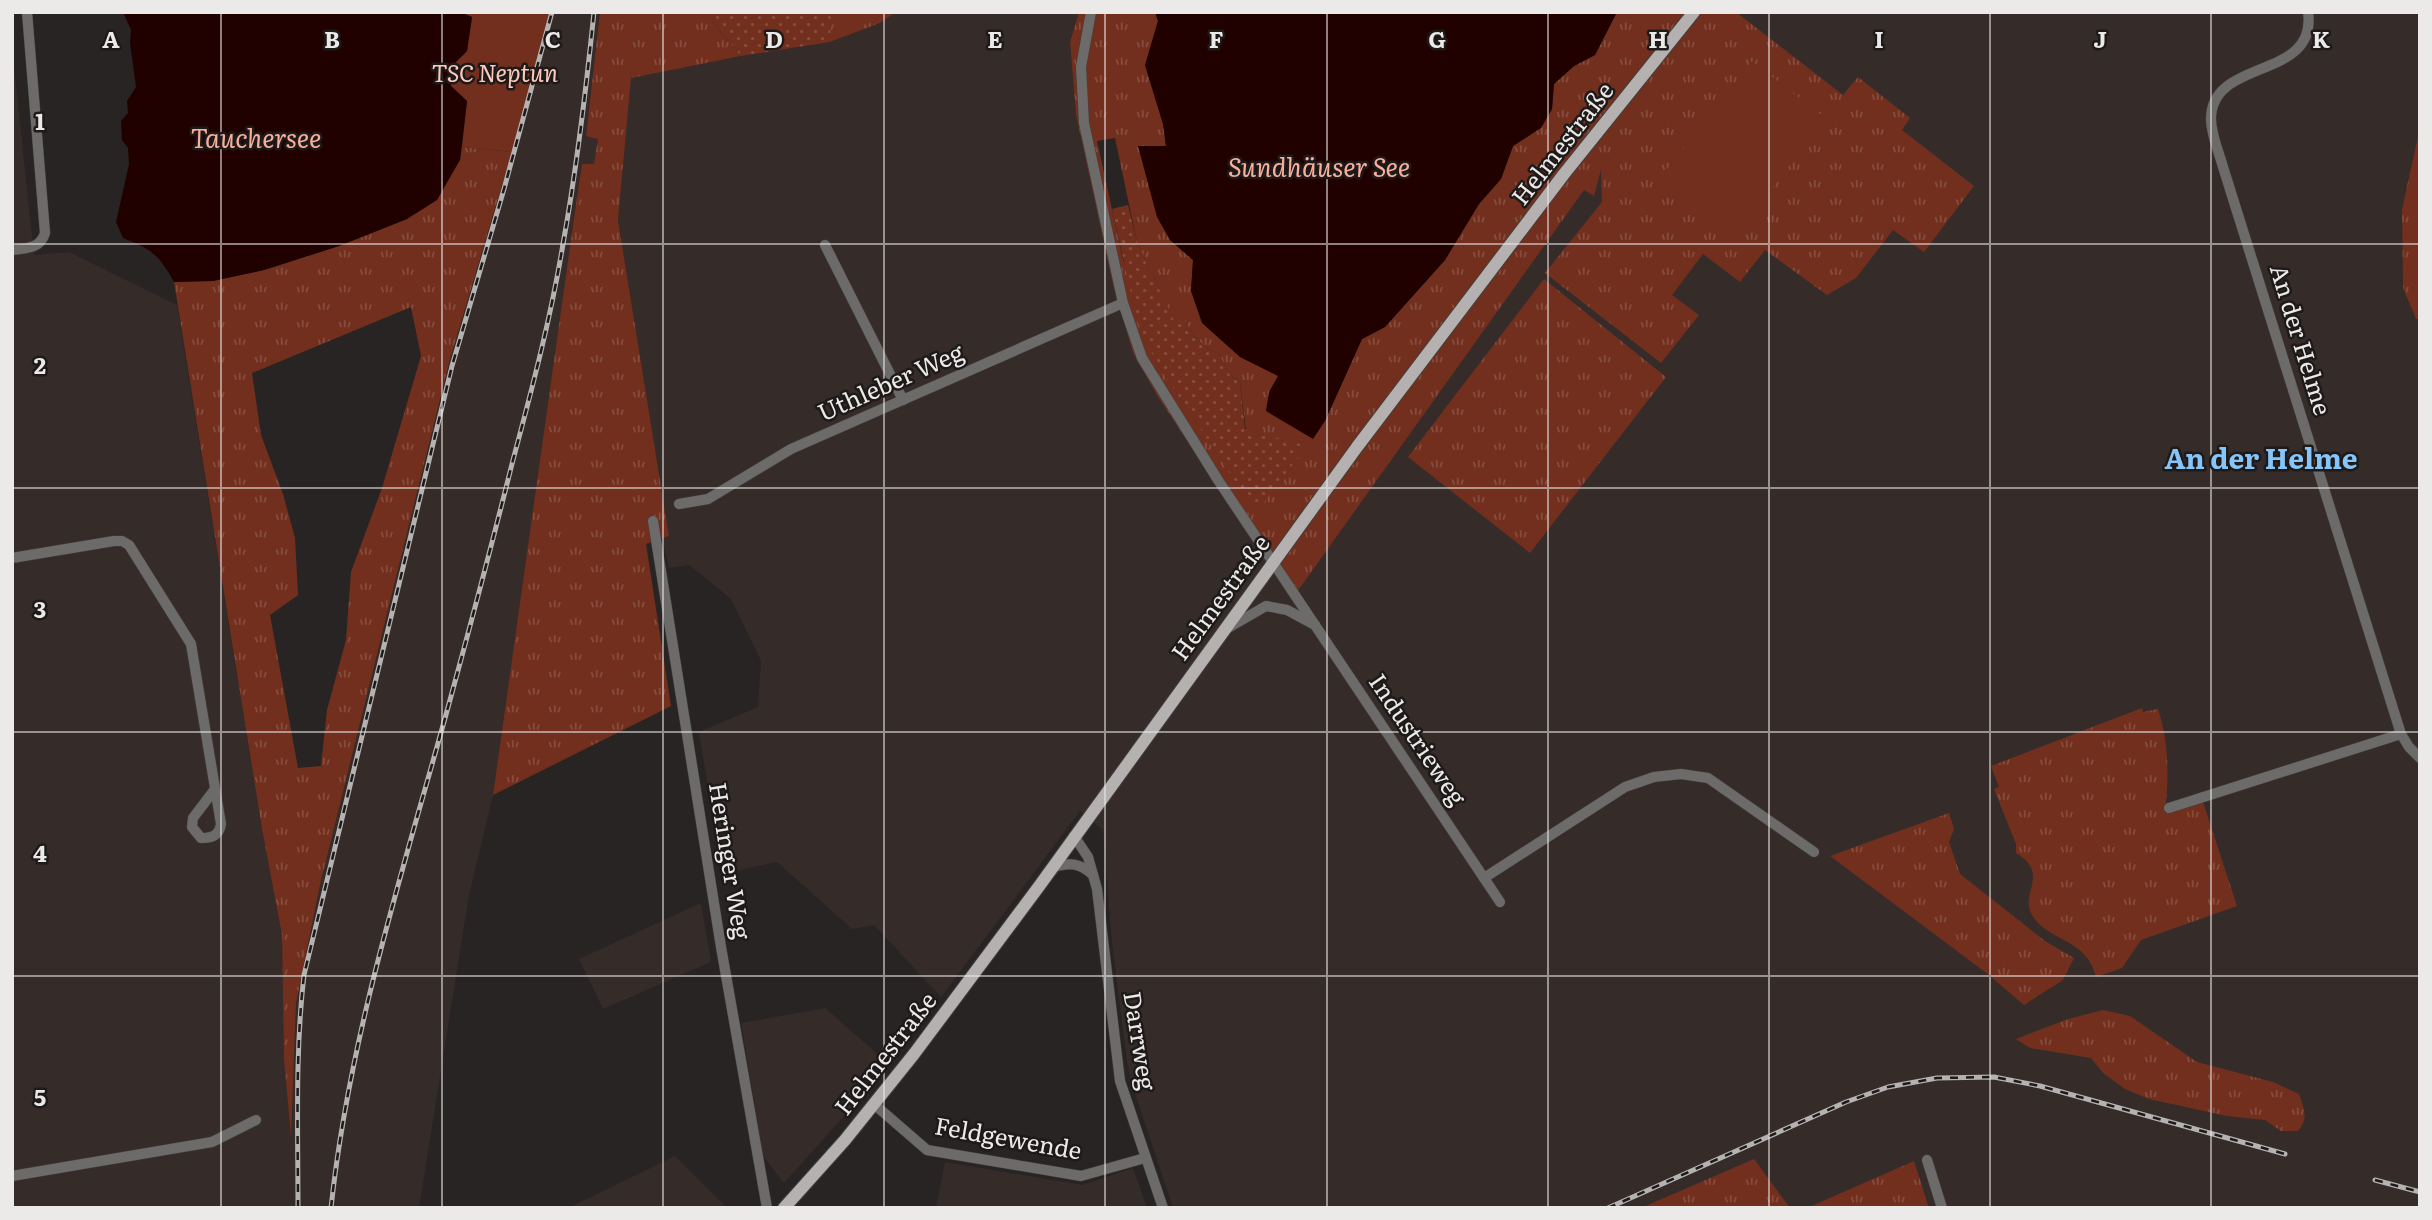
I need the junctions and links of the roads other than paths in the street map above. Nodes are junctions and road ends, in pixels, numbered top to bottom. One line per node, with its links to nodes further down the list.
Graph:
1 (27, 12): 6 (street)
2 (1091, 12): 7 (street)
3 (1694, 12): 12 (main road, Helmestraße)
4 (2308, 12): 15 (street, An der Helme)
5 (825, 245): 8 (street)
6 (12, 250)
7 (1123, 303): 8 (street, Uthleber Weg); 12 (street)
8 (903, 400): 9 (street, Uthleber Weg)
9 (679, 504)
10 (653, 520): 30 (street, Heringer Weg)
11 (12, 558): 17 (street)
12 (1273, 562): 13 (street, Industrieweg); 14 (main road, Helmestraße)
13 (1316, 626): 14 (street, Industrieweg); 23 (street, Industrieweg)
14 (1225, 630): 19 (main road, Helmestraße)
15 (2401, 734): 16 (street, An der Helme); 18 (street)
16 (2420, 758)
17 (215, 789): 17 (street)
18 (2169, 808)
19 (1074, 836): 21 (main road, Helmestraße); 22 (street, Darrweg)
20 (1814, 852): 23 (street)
21 (1053, 867): 22 (street); 25 (main road, Helmestraße)
22 (1094, 877): 27 (street, Darrweg)
23 (1484, 878): 24 (street, Industrieweg)
24 (1500, 902)
25 (875, 1105): 27 (street, Feldgewende); 31 (main road, Helmestraße)
26 (256, 1120): 29 (street)
27 (1145, 1157): 32 (street, Darrweg)
28 (1927, 1160): 33 (street)
29 (12, 1176)
30 (767, 1208)
31 (784, 1208)
32 (1163, 1208)
33 (1942, 1208)

